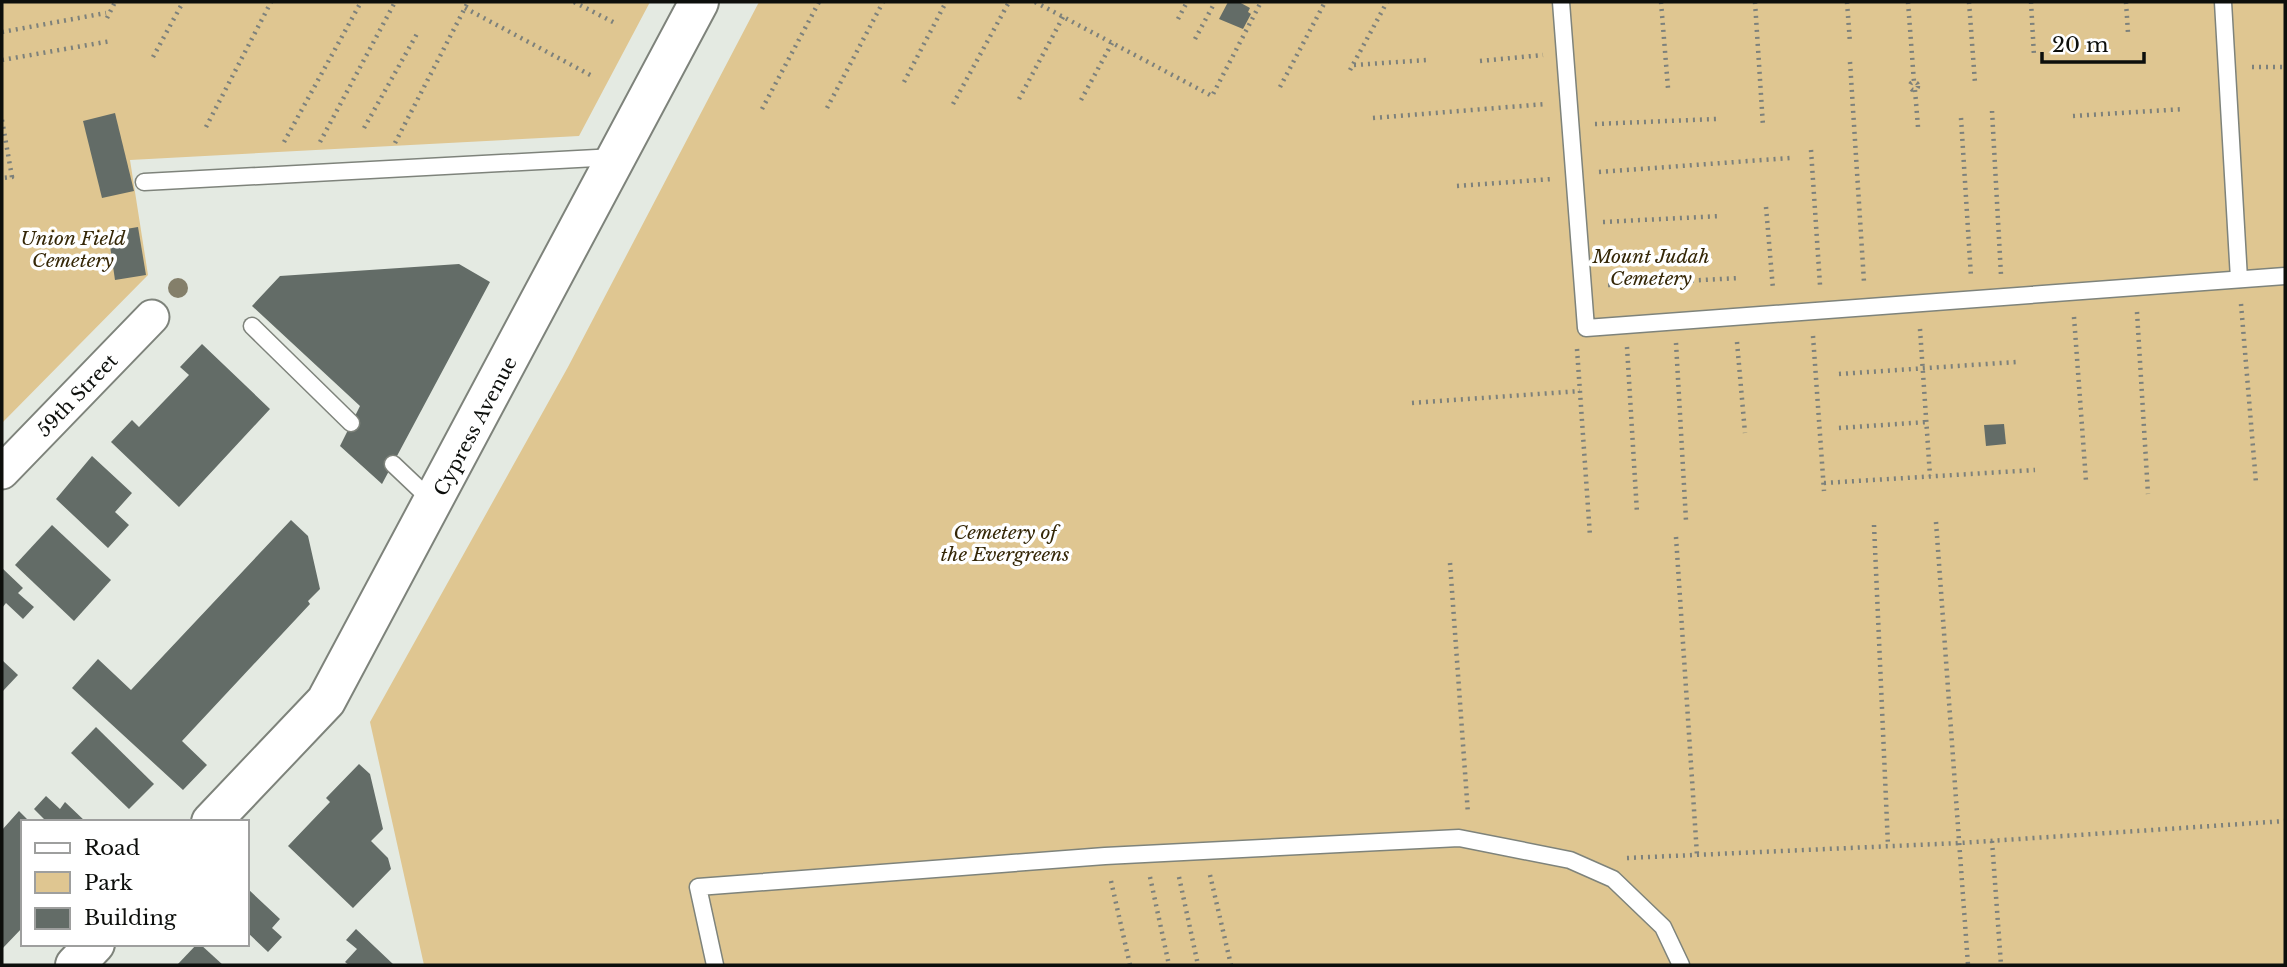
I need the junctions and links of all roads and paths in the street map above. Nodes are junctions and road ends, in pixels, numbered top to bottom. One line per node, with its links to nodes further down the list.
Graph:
1 (115, 2): 32 (path)
2 (183, 2): 41 (path)
3 (271, 2): 68 (path)
4 (361, 2): 71 (path)
5 (395, 2): 72 (path)
6 (468, 2): 28 (path)
7 (574, 2): 31 (path)
8 (699, 2): 75 (street, Cypress Avenue)
9 (819, 2): 58 (path)
10 (883, 2): 57 (path)
11 (946, 2): 49 (path)
12 (1009, 2): 56 (path)
13 (1035, 2): 29 (path)
14 (1187, 2): 30 (path)
15 (1215, 2): 35 (path)
16 (1261, 2): 37 (path)
17 (1325, 2): 51 (path)
18 (1387, 2): 43 (path)
19 (1561, 2): 39 (lane)
20 (1661, 2): 52 (path)
21 (1755, 2): 67 (path)
22 (1847, 2): 38 (path)
23 (1908, 2): 69 (path)
24 (1969, 2): 50 (path)
25 (2031, 2): 40 (path)
26 (2126, 2): 34 (path)
27 (2223, 2): 47 (lane)
28 (465, 8): 48 (path); 73 (path)
29 (1063, 17): 37 (path); 53 (path)
30 (1178, 19)
31 (617, 24)
32 (2, 32)
33 (418, 32): 70 (path)
34 (2128, 33)
35 (1195, 39)
36 (111, 41): 42 (path)
37 (1112, 43): 54 (path)
38 (1850, 43)
39 (1564, 53): 44 (path); 55 (lane)
40 (2034, 56)
41 (153, 57)
42 (2, 60)
43 (1427, 60)
44 (1480, 61)
45 (1850, 62): 93 (path)
46 (2285, 66): 47 (path)
47 (2227, 68): 86 (lane)
48 (594, 77)
49 (904, 82)
50 (1975, 83)
51 (1280, 87)
52 (1668, 88)
53 (1019, 99)
54 (1081, 100)
55 (1568, 102): 62 (path); 66 (lane)
56 (953, 104)
57 (827, 108)
58 (762, 109)
59 (2184, 109): 61 (path)
60 (1992, 111): 90 (path)
61 (2073, 116)
62 (1373, 118)
63 (1961, 118): 91 (path)
64 (1716, 119): 66 (path)
65 (2, 122): 78 (path)
66 (1570, 125): 77 (lane)
67 (1763, 126)
68 (206, 127)
69 (1918, 127)
70 (364, 128)
71 (284, 142)
72 (320, 142)
73 (395, 144)
74 (1811, 150): 94 (path)
75 (618, 156): 79 (lane); 120 (street, Cypress Avenue)
76 (1790, 158): 77 (path)
77 (1574, 175): 80 (path); 83 (lane)
78 (2, 178)
79 (144, 183)
80 (1457, 186)
81 (1766, 207): 95 (path)
82 (1721, 216): 83 (path)
83 (1578, 223): 87 (lane)
84 (2285, 276): 86 (lane)
85 (1739, 278): 87 (path)
86 (2239, 279): 88 (lane); 117 (path)
87 (1582, 286): 100 (lane)
88 (2135, 287): 89 (lane); 119 (path)
89 (2072, 292): 90 (lane); 115 (path)
90 (2002, 297): 91 (lane)
91 (1973, 299): 92 (lane)
92 (1918, 303): 93 (lane); 103 (path)
93 (1866, 307): 94 (lane)
94 (1816, 311): 95 (lane); 116 (path)
95 (1775, 314): 97 (lane)
96 (152, 317): 113 (street, 59th Street)
97 (1735, 317): 98 (lane); 110 (path)
98 (1674, 322): 100 (lane); 122 (path)
99 (252, 326): 108 (lane)
100 (1626, 326): 121 (path)
101 (1577, 342): 105 (path)
102 (2016, 362): 103 (path)
103 (1923, 368): 104 (path); 107 (path)
104 (1839, 374)
105 (1580, 391): 106 (path); 125 (path)
106 (1412, 403)
107 (1927, 422): 109 (path); 114 (path)
108 (351, 423)
109 (1839, 428)
110 (1745, 433)
111 (393, 464): 120 (lane)
112 (2035, 470): 114 (path)
113 (2, 472)
114 (1930, 477): 116 (path)
115 (2086, 481)
116 (1824, 483): 118 (path)
117 (2256, 483)
118 (1824, 491)
119 (2148, 494)
120 (434, 503): 128 (street, Cypress Avenue)
121 (1637, 513)
122 (1686, 521)
123 (1936, 522): 132 (path)
124 (1874, 525): 133 (path)
125 (1590, 536)
126 (1676, 537): 137 (path)
127 (1450, 563): 130 (path)
128 (213, 820)
129 (2285, 821): 131 (path)
130 (1470, 840): 134 (lane); 139 (lane)
131 (1992, 841): 132 (path); 149 (path)
132 (1960, 843): 133 (path); 148 (path)
133 (1888, 846): 137 (path)
134 (1205, 850): 135 (lane); 146 (path)
135 (1173, 852): 136 (lane); 145 (path)
136 (1145, 853): 138 (lane); 144 (path)
137 (1698, 855): 139 (path)
138 (1105, 856): 142 (lane); 143 (path)
139 (1570, 860): 147 (lane)
140 (93, 946): 141 (street)
141 (75, 965)
142 (715, 965)
143 (1130, 965)
144 (1169, 965)
145 (1198, 965)
146 (1231, 965)
147 (1681, 965)
148 (1968, 965)
149 (2001, 965)

